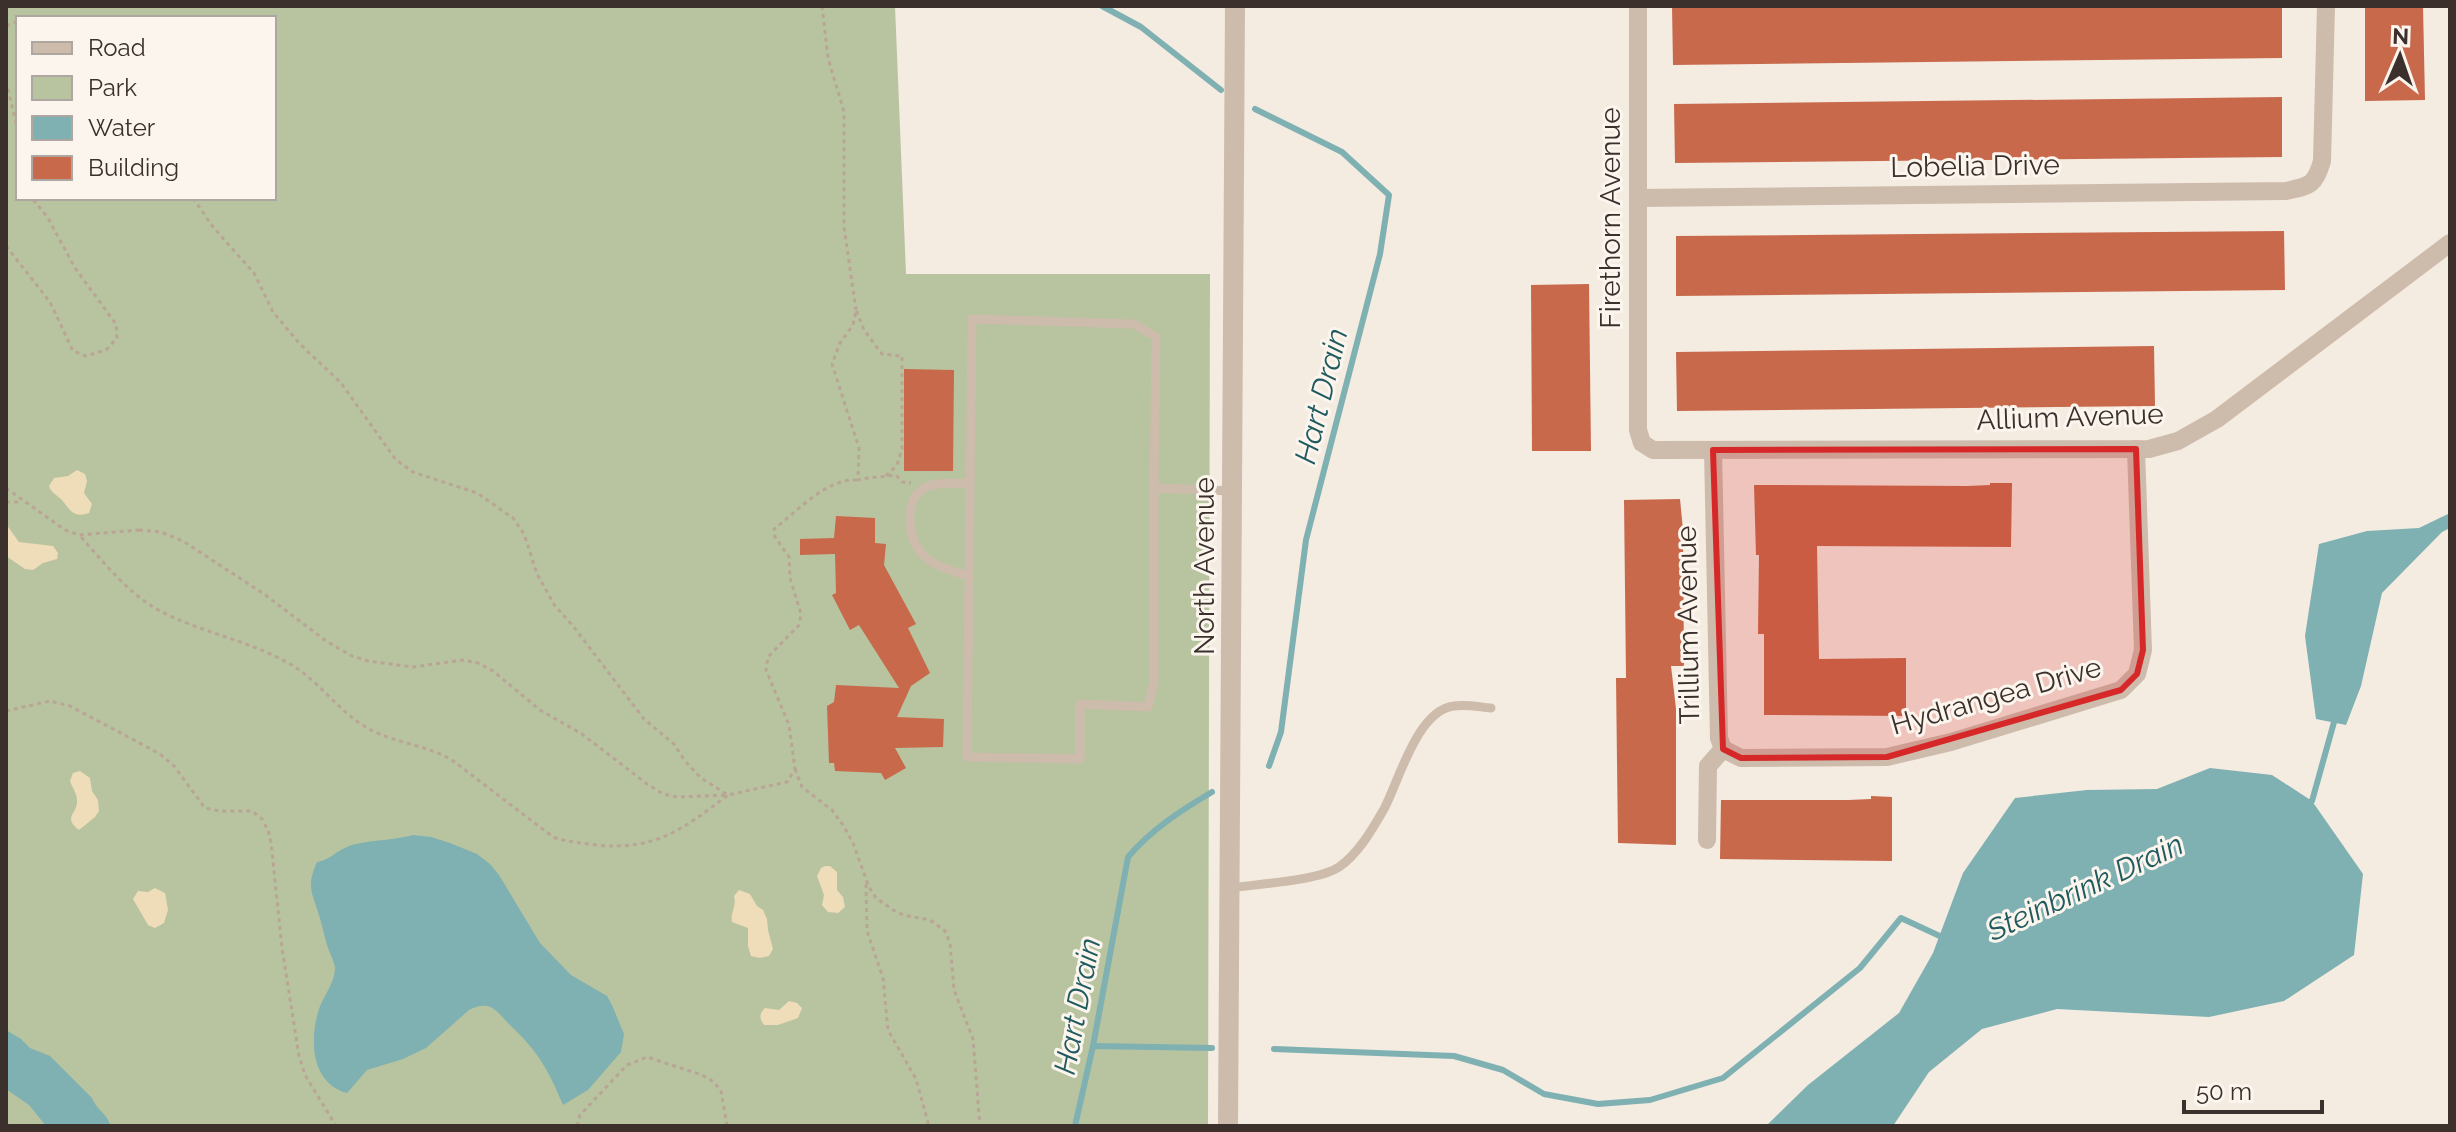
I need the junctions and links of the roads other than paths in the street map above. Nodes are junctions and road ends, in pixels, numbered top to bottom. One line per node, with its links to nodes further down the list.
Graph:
1 (1235, 6): 11 (street, North Avenue)
2 (1638, 6): 4 (street, Firethorn Avenue)
3 (2326, 6): 4 (street, Lobelia Drive)
4 (1638, 198): 6 (street, Firethorn Avenue)
5 (2450, 243): 7 (street, Allium Avenue)
6 (1638, 430): 8 (street, Allium Avenue)
7 (2136, 449): 8 (street, Allium Avenue); 14 (street, Hydrangea Drive)
8 (1713, 450): 14 (street, Trillium Avenue)
9 (970, 483): 10 (lane); 12 (lane); 12 (lane)
10 (1154, 488): 11 (lane); 12 (lane)
11 (1232, 491): 16 (street, North Avenue)
12 (969, 576)
13 (1491, 708): 16 (lane)
14 (1723, 749): 15 (street, Trillium Avenue)
15 (1707, 840)
16 (1230, 888): 17 (street, North Avenue)
17 (1228, 1126)

